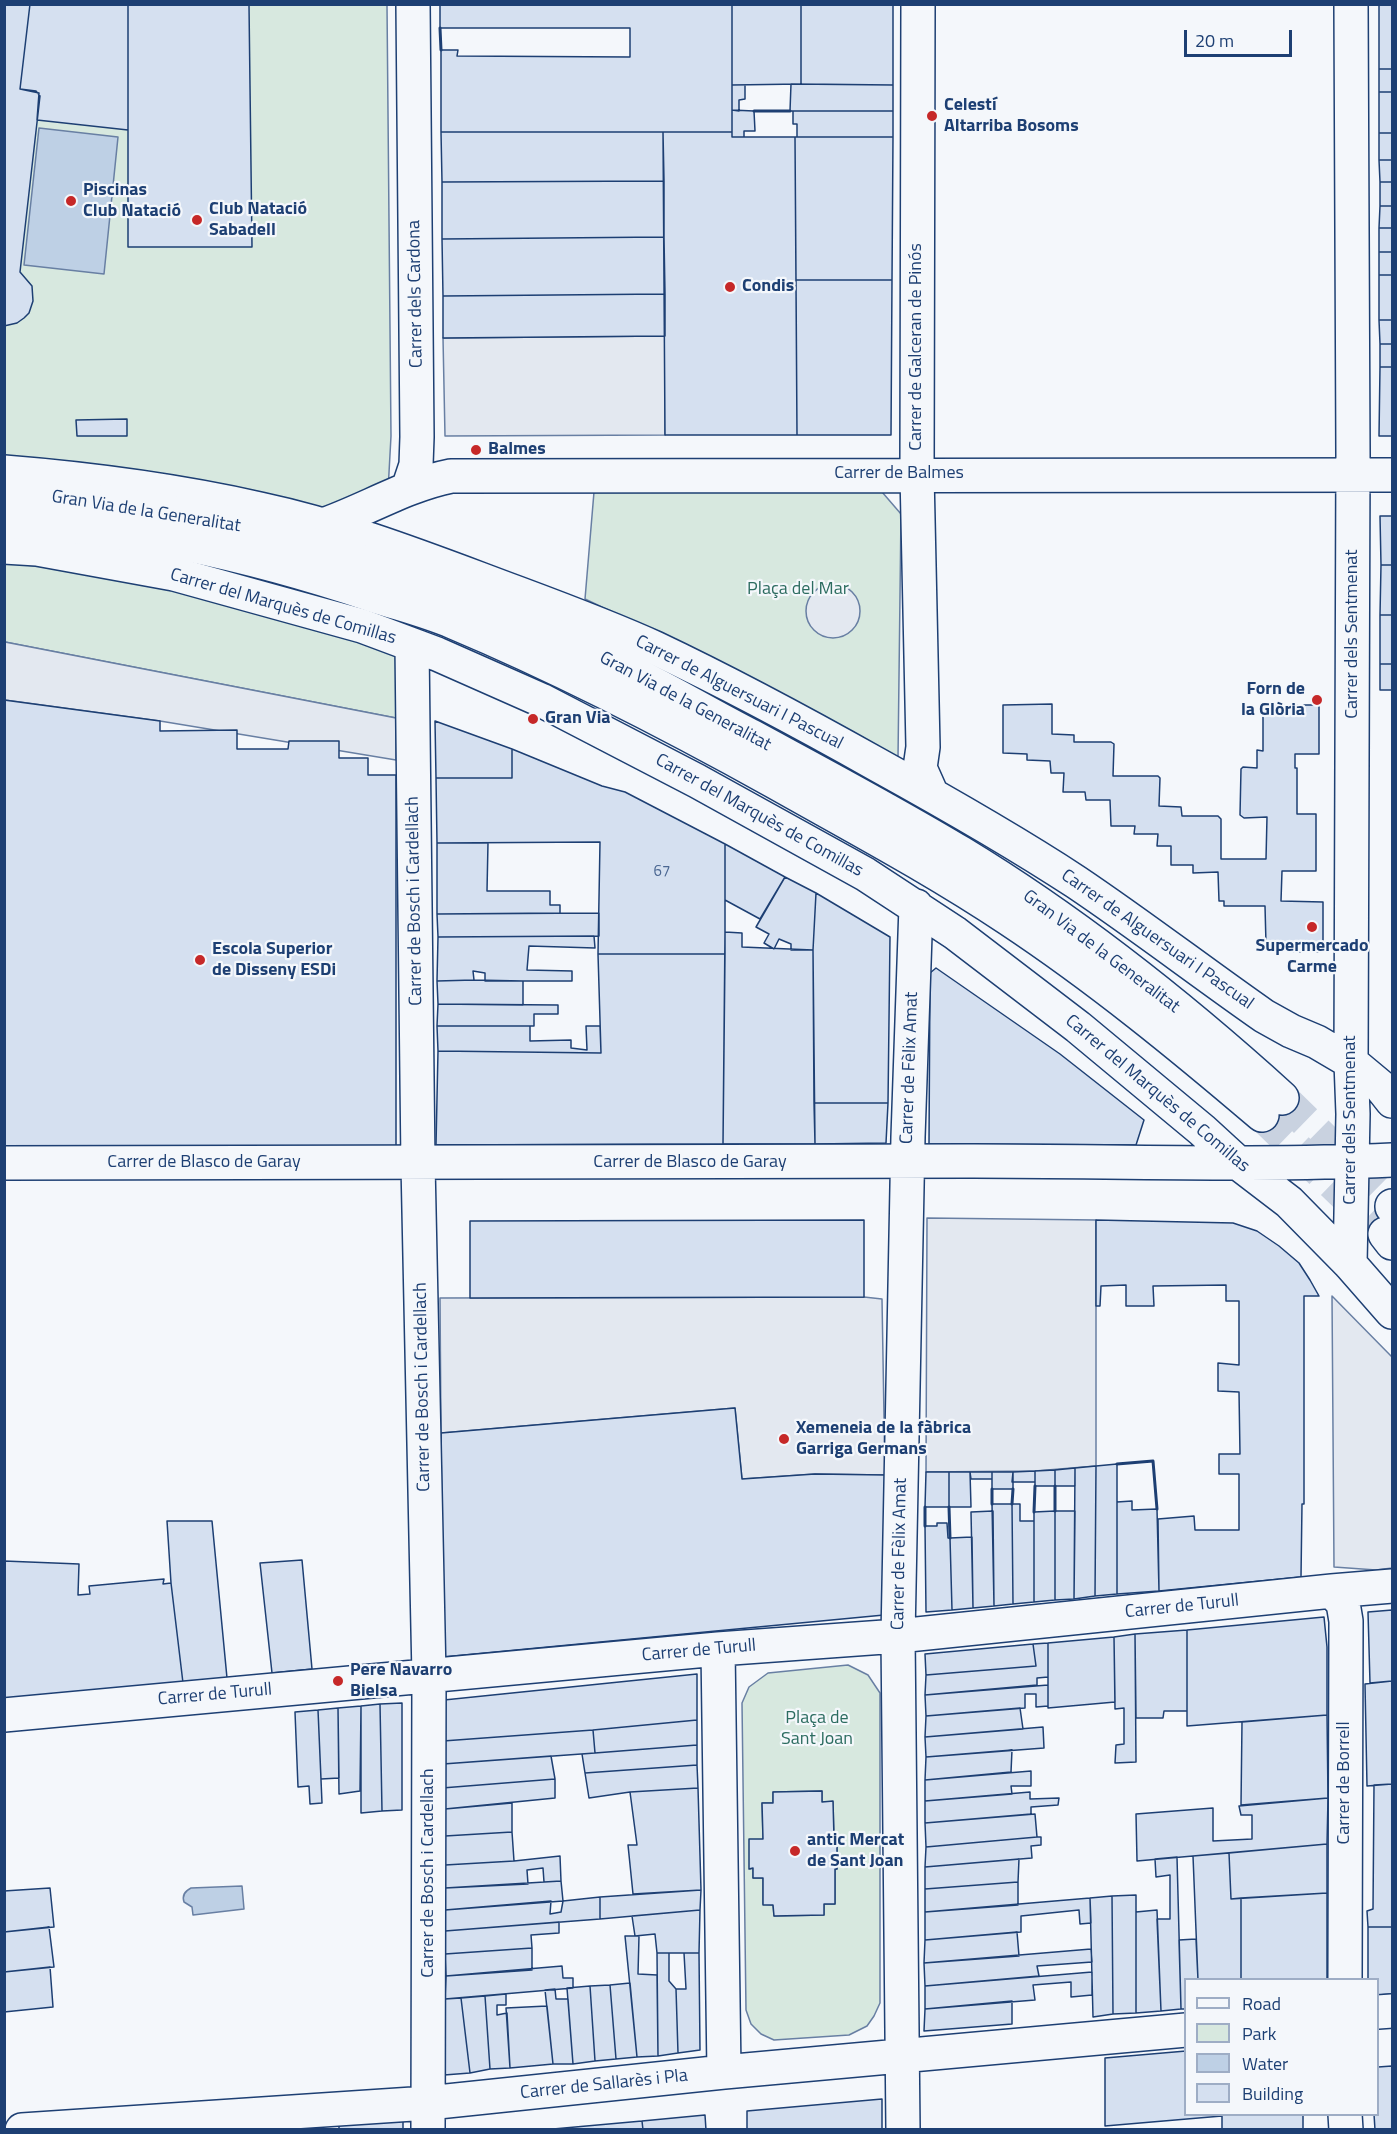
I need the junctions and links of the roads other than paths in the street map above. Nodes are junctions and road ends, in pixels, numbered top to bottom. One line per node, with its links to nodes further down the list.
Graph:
1 (413, 4): 8 (street, Carrer dels Cardona)
2 (918, 4): 5 (street, Carrer de Galceran de Pinós)
3 (1351, 4): 6 (street, Carrer dels Sentmenat)
4 (4, 472): 11 (street, Carrer de Alguersuari I Pascual)
5 (917, 474): 6 (street, Carrer de Balmes); 8 (street, Carrer de Balmes); 17 (street, Carrer de Galceran de Pinós)
6 (1353, 475): 7 (street, Carrer de Balmes); 19 (street, Carrer dels Sentmenat)
7 (1392, 475)
8 (408, 489): 11 (street)
9 (4, 493): 12 (street, Gran Via de la Generalitat)
10 (4, 521): 12 (street, Gran Via de la Generalitat)
11 (323, 525): 17 (street, Carrer de Alguersuari I Pascual)
12 (112, 530): 13 (street); 15 (street)
13 (4, 543)
14 (4, 547): 15 (street, Carrer del Marquès de Comillas)
15 (352, 623): 16 (street, Carrer del Marquès de Comillas)
16 (412, 645): 18 (street, Carrer del Marquès de Comillas); 25 (street, Carrer de Bosch i Cardellach)
17 (932, 795): 19 (street, Carrer de Alguersuari I Pascual)
18 (916, 906): 23 (street, Carrer de Fèlix Amat); 24 (street, Carrer del Marquès de Comillas)
19 (1351, 1062): 20 (street, Carrer de Alguersuari I Pascual); 21 (street, Carrer dels Sentmenat)
20 (1392, 1101)
21 (1373, 1161): 24 (street, Carrer de Blasco de Garay); 26 (street, Carrer dels Sentmenat)
22 (4, 1163): 25 (street, Carrer de Blasco de Garay)
23 (907, 1163): 24 (street, Carrer de Blasco de Garay); 25 (street, Carrer de Blasco de Garay); 30 (street, Carrer de Fèlix Amat)
24 (1238, 1163): 26 (street, Carrer del Marquès de Comillas)
25 (418, 1164): 32 (street, Carrer de Bosch i Cardellach)
26 (1350, 1264): 27 (street, Carrer del Marquès de Comillas)
27 (1392, 1312)
28 (1392, 1587): 29 (street, Carrer de Turull)
29 (1332, 1591): 30 (street, Carrer de Turull); 34 (street, Carrer de Borrell)
30 (898, 1636): 31 (street, Carrer de Turull); 36 (street, Carrer de Fèlix Amat)
31 (718, 1649): 32 (street, Carrer de Turull); 37 (street)
32 (429, 1676): 33 (street, Carrer de Turull); 38 (street, Carrer de Bosch i Cardellach)
33 (4, 1714)
34 (1345, 1978)
35 (1184, 2030): 36 (street, Carrer de Sallarès i Pla)
36 (903, 2056): 37 (street, Carrer de Sallarès i Pla); 40 (street, Carrer de Fèlix Amat)
37 (724, 2073): 38 (street, Carrer de Sallarès i Pla)
38 (428, 2116): 39 (street, Carrer de Sallarès i Pla)
39 (22, 2130)
40 (903, 2130)

